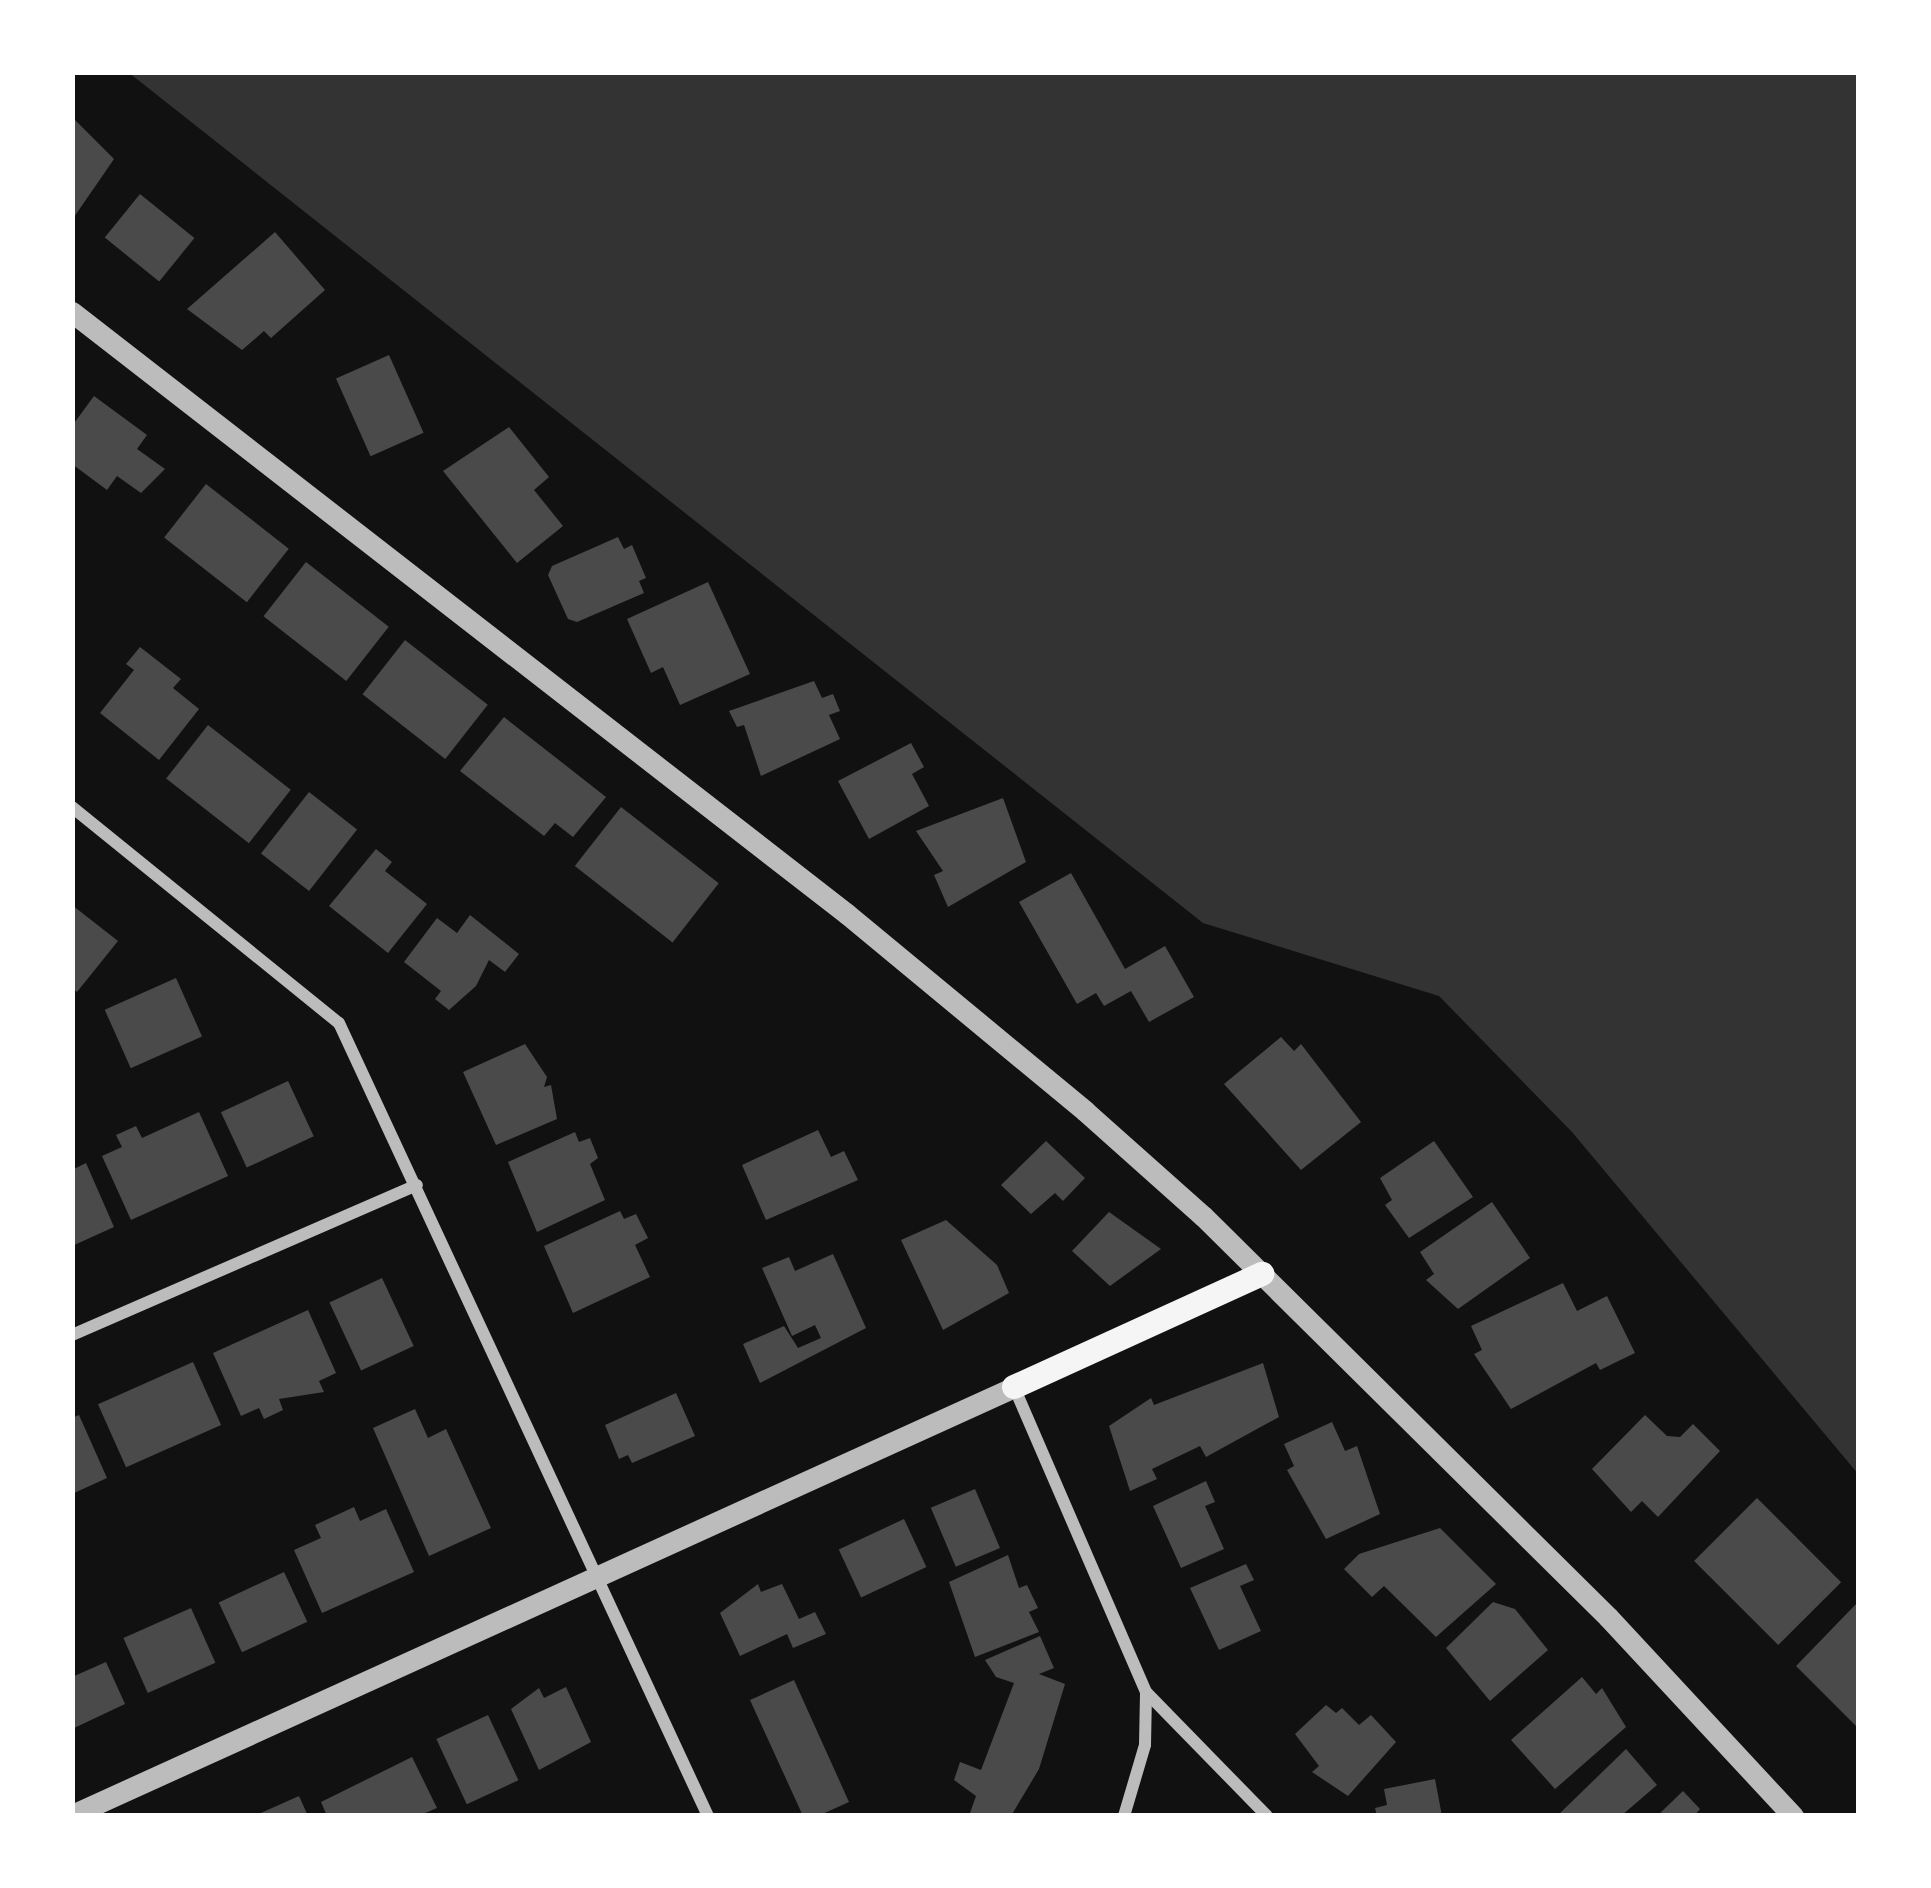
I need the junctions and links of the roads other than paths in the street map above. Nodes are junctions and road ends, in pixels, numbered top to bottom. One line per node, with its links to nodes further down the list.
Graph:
1 (72, 313): 4 (street)
2 (72, 807): 3 (street)
3 (418, 1185): 5 (street); 7 (street)
4 (1262, 1274): 6 (main road); 13 (street)
5 (72, 1334)
6 (1014, 1387): 7 (street); 8 (street)
7 (596, 1574): 9 (street); 10 (street)
8 (1146, 1692): 11 (street); 12 (street)
9 (72, 1815)
10 (708, 1816)
11 (1124, 1816)
12 (1267, 1816)
13 (1793, 1816)

